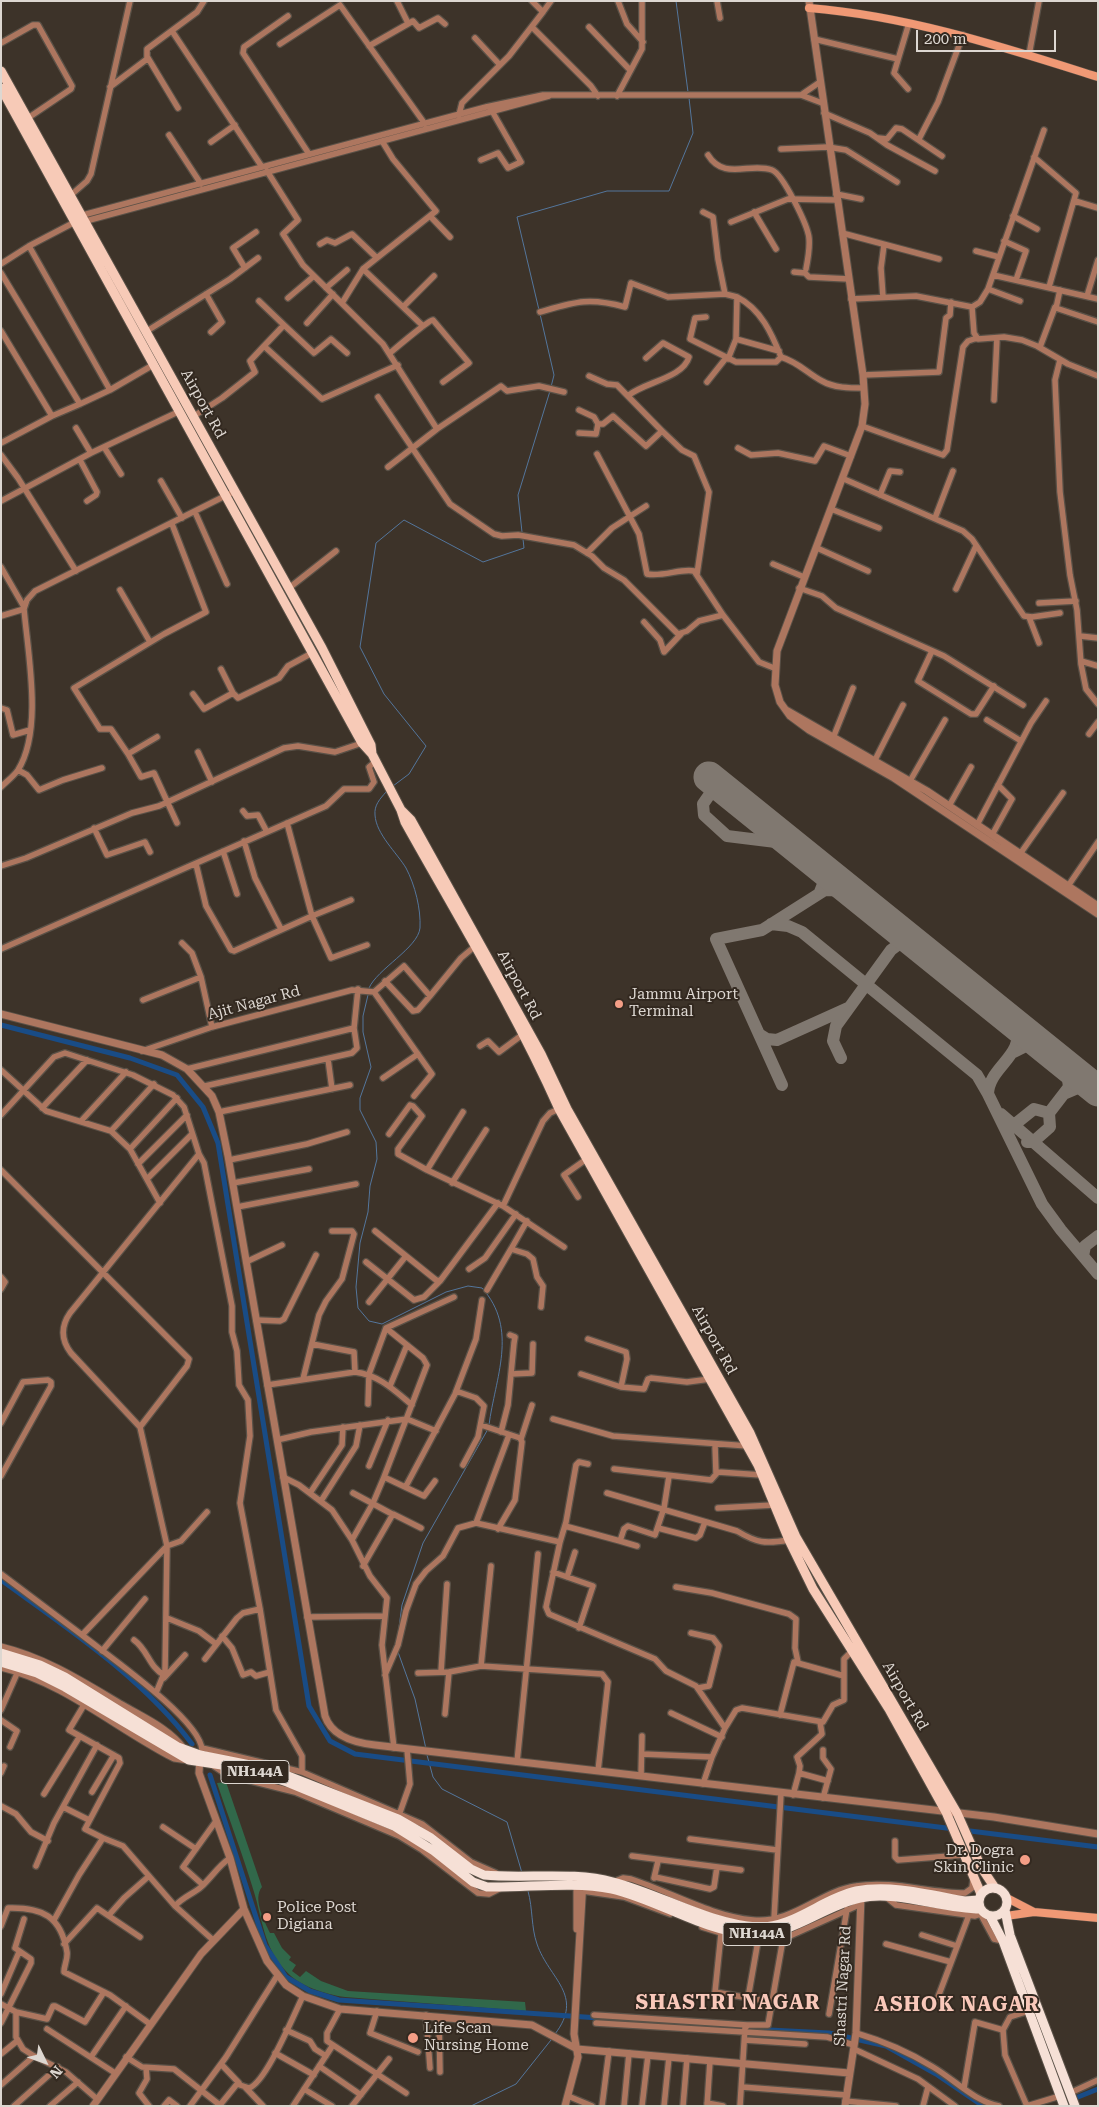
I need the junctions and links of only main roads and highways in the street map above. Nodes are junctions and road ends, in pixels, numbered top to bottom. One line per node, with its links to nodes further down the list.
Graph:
1 (809, 5): 3 (main road)
2 (1, 71): 6 (main road, Airport Rd)
3 (1098, 77)
4 (1, 88): 5 (main road)
5 (6, 106): 6 (main road)
6 (374, 758): 7 (main road)
7 (400, 807): 12 (main road); 12 (main road, Airport Rd)
8 (1, 1653): 10 (highway, NH144A)
9 (4, 1665): 10 (highway, NH144A)
10 (200, 1755): 11 (highway, NH144A); 11 (highway, NH144A)
11 (395, 1823): 14 (highway, NH144A); 14 (highway, NH144A)
12 (957, 1826): 13 (main road)
13 (962, 1837): 16 (main road); 18 (main road)
14 (533, 1881): 15 (highway, NH144A)
15 (581, 1884): 18 (highway, NH144A); 18 (highway, NH144A)
16 (995, 1888): 17 (highway); 18 (highway, NH144A)
17 (1007, 1898): 19 (main road); 20 (highway)
18 (983, 1908): 20 (highway, NH144A); 22 (highway)
19 (1034, 1912): 20 (main road); 21 (main road)
20 (1005, 1913): 23 (highway)
21 (1098, 1918)
22 (1064, 2106)
23 (1075, 2106)

